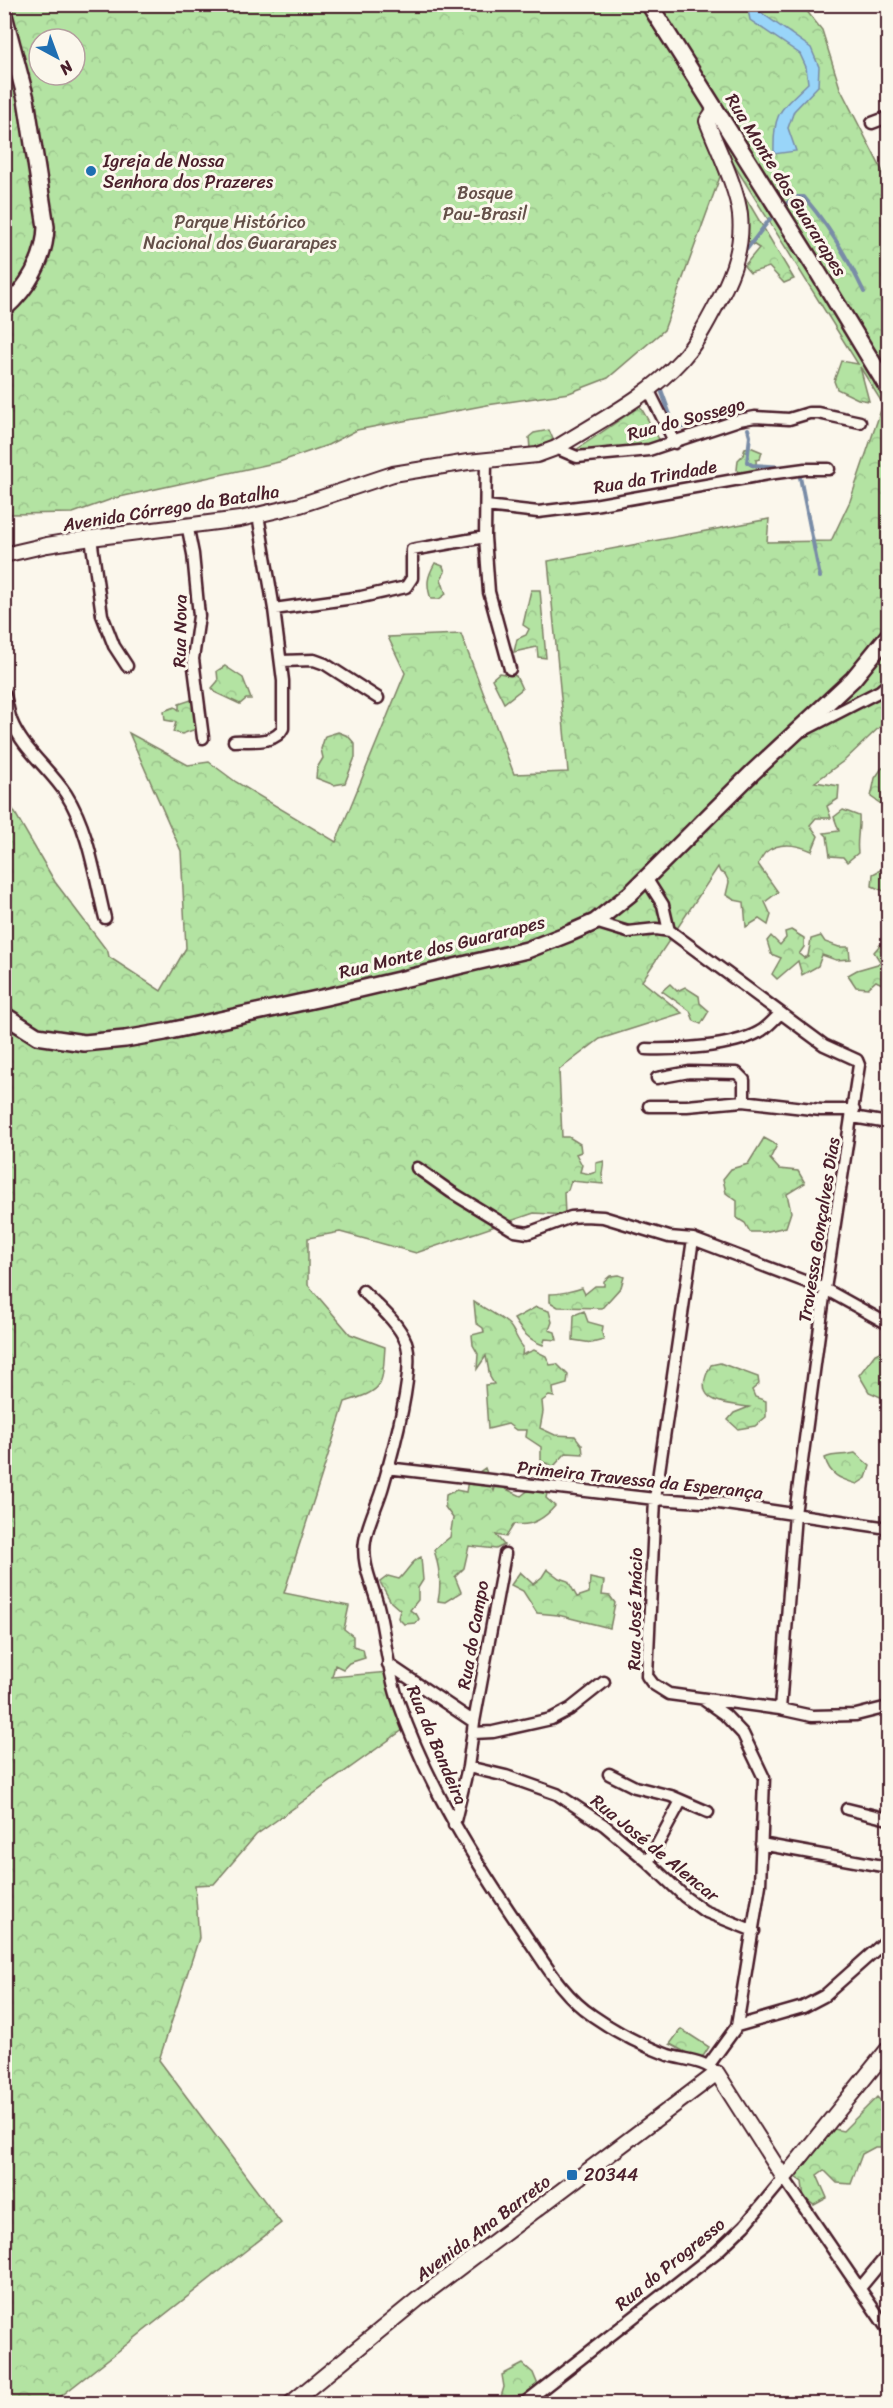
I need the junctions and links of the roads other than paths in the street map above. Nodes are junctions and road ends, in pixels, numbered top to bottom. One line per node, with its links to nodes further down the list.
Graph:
1 (649, 4): 3 (main road, Rua Monte dos Guararapes)
2 (4, 15): 6 (main road)
3 (715, 109): 7 (main road, Rua Monte dos Guararapes); 8 (street, Avenida Córrego da Batalha)
4 (888, 117): 5 (street)
5 (872, 123)
6 (4, 309)
7 (888, 388)
8 (651, 394): 10 (street); 11 (street, Avenida Córrego da Batalha)
9 (860, 422): 10 (street, Rua do Sossego)
10 (675, 443): 11 (street, Rua do Sossego)
11 (556, 448): 12 (street, Avenida Córrego da Batalha)
12 (486, 460): 14 (street); 15 (street, Avenida Córrego da Batalha)
13 (829, 470): 14 (street, Rua da Trindade)
14 (486, 506): 17 (street)
15 (258, 515): 16 (street, Avenida Córrego da Batalha); 20 (street)
16 (187, 524): 18 (street, Avenida Córrego da Batalha); 29 (street, Rua Nova)
17 (485, 537): 20 (street); 24 (street)
18 (91, 538): 19 (street, Avenida Córrego da Batalha); 23 (street)
19 (4, 555)
20 (274, 609): 22 (street)
21 (888, 636): 28 (main road, Rua Monte dos Guararapes)
22 (281, 661): 27 (street); 30 (street)
23 (127, 666)
24 (510, 669)
25 (888, 684): 28 (street)
26 (4, 693): 32 (street)
27 (378, 698)
28 (795, 735): 31 (main road, Rua Monte dos Guararapes)
29 (203, 738)
30 (234, 741)
31 (646, 878): 33 (main road, Rua Monte dos Guararapes); 34 (street)
32 (105, 918)
33 (595, 922): 34 (street); 36 (main road, Rua Monte dos Guararapes)
34 (669, 930): 35 (street, Travessa Gonçalves Dias)
35 (780, 1014): 37 (street); 41 (street, Travessa Gonçalves Dias)
36 (4, 1015)
37 (646, 1049)
38 (657, 1078): 39 (street)
39 (744, 1101): 40 (street); 41 (street)
40 (649, 1106)
41 (853, 1114): 42 (street); 45 (street, Travessa Gonçalves Dias)
42 (888, 1123)
43 (417, 1168): 44 (street)
44 (693, 1239): 45 (street); 49 (street, Rua José Inácio)
45 (825, 1289): 47 (street); 50 (street, Travessa Gonçalves Dias)
46 (363, 1291): 48 (street, Rua da Bandeira)
47 (888, 1324)
48 (387, 1468): 49 (street, Primeira Travessa da Esperança); 53 (street, Rua da Bandeira)
49 (655, 1499): 50 (street, Primeira Travessa da Esperança); 55 (street, Rua José Inácio)
50 (795, 1514): 51 (street, Primeira Travessa da Esperança); 57 (street, Travessa Gonçalves Dias)
51 (888, 1528)
52 (505, 1554): 58 (street, Rua do Campo)
53 (388, 1664): 58 (street, Rua do Campo); 65 (street, Rua da Bandeira)
54 (604, 1682): 58 (street)
55 (703, 1699): 57 (street); 66 (street, Rua José Inácio)
56 (888, 1707): 57 (street)
57 (780, 1709)
58 (473, 1728): 59 (street, Rua do Campo)
59 (468, 1767): 65 (street, Rua do Campo); 67 (street, Rua José de Alencar)
60 (609, 1774): 61 (street)
61 (681, 1801): 63 (street); 67 (street)
62 (847, 1809): 64 (street)
63 (708, 1812)
64 (888, 1819)
65 (454, 1825): 73 (street, Rua da Bandeira)
66 (761, 1844): 68 (street); 69 (street, Rua José Inácio)
67 (648, 1862): 69 (street, Rua José de Alencar)
68 (888, 1867)
69 (754, 1931): 71 (street, Rua José Inácio)
70 (888, 1939): 71 (street)
71 (737, 2026): 73 (street)
72 (888, 2049): 74 (street, Rua do Progresso)
73 (712, 2069): 74 (street); 78 (street, Avenida Ana Barreto)
74 (784, 2178): 76 (street); 79 (street, Rua do Progresso)
75 (888, 2254): 76 (street)
76 (860, 2288): 77 (street)
77 (888, 2330)
78 (290, 2403)
79 (523, 2403)

